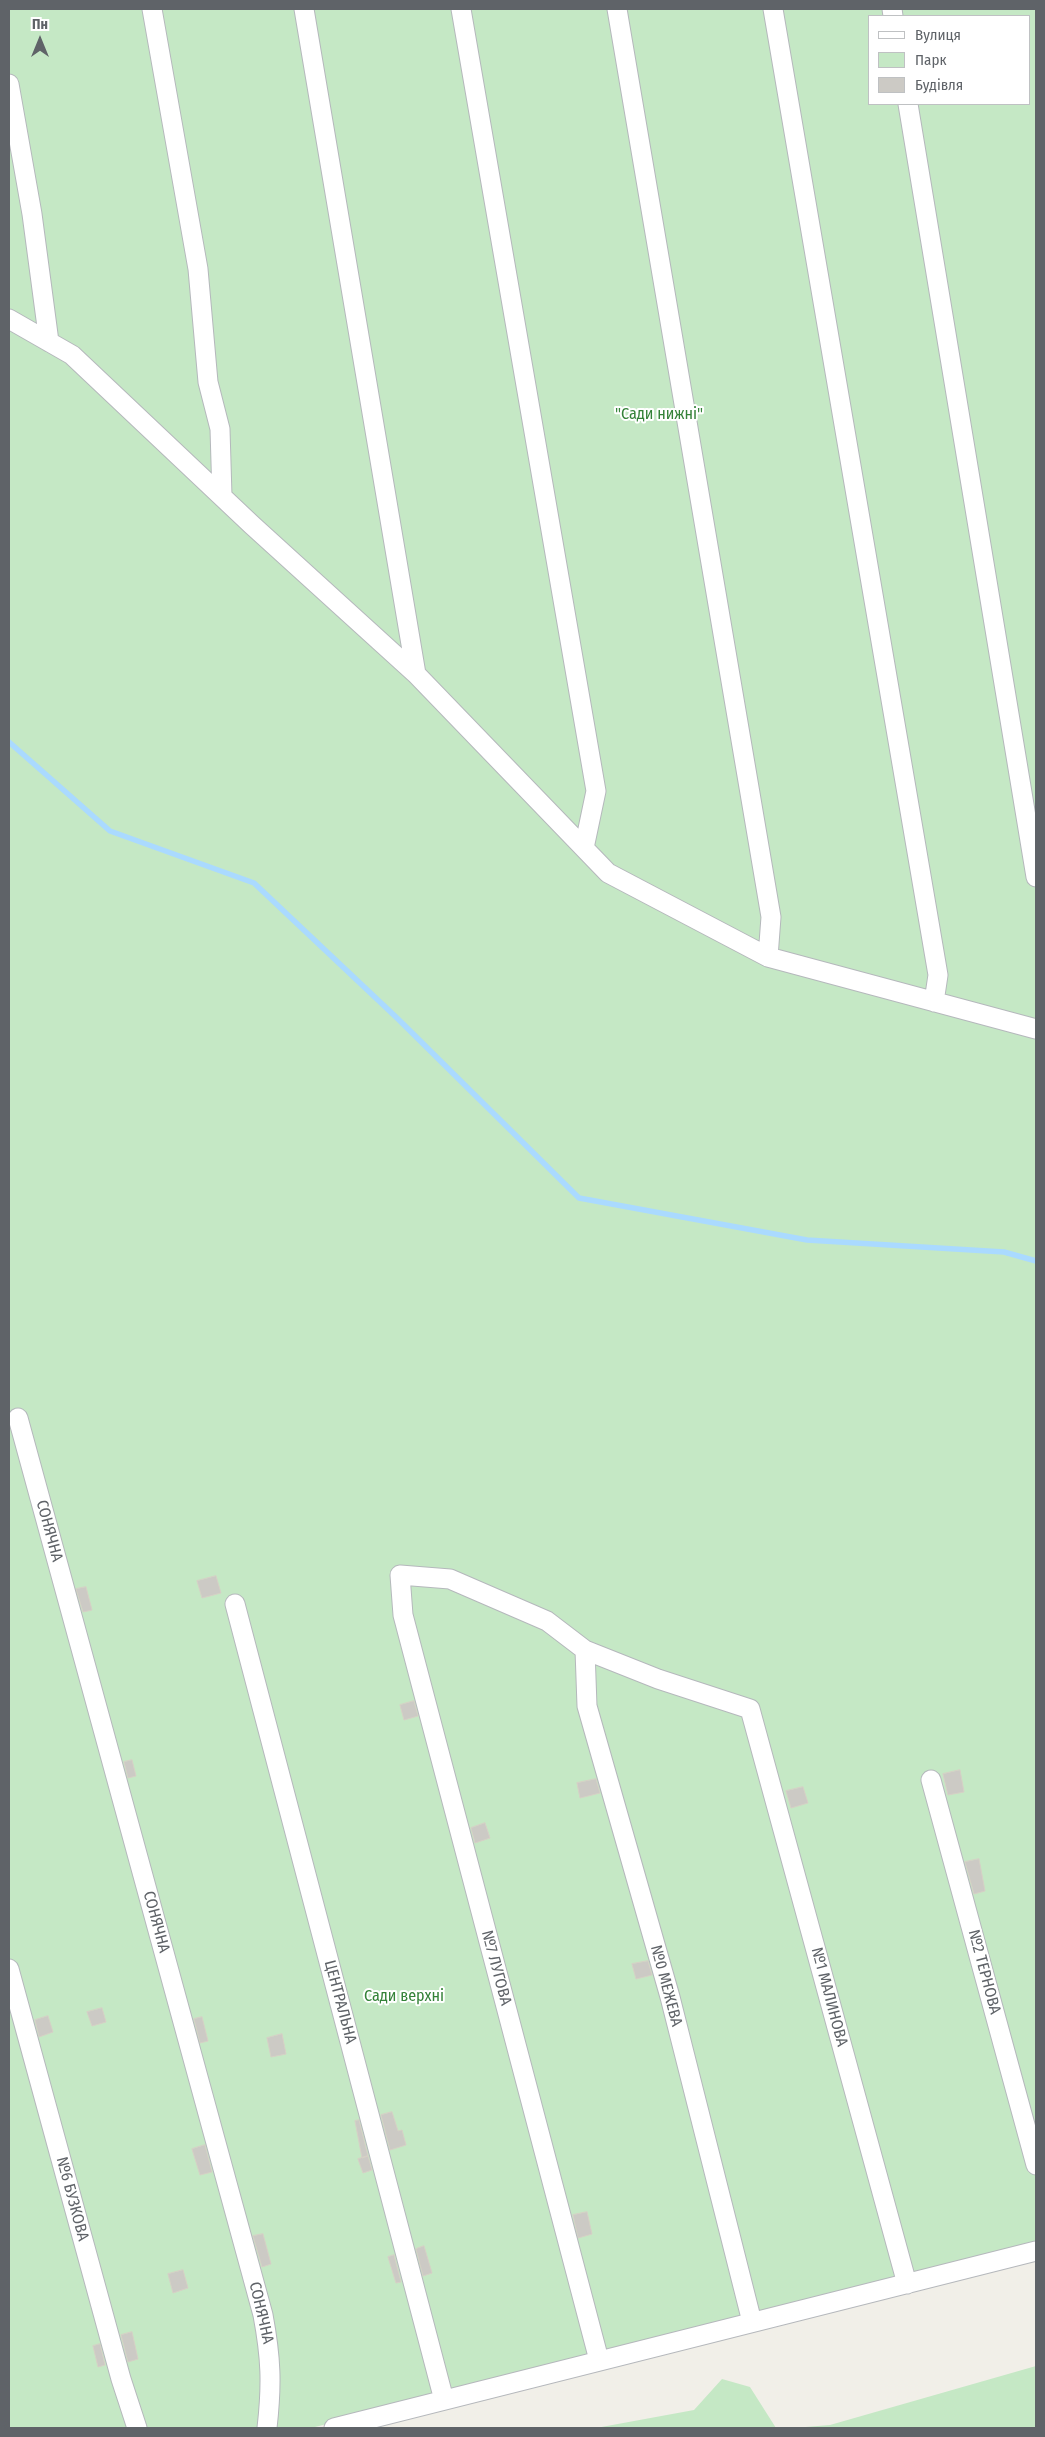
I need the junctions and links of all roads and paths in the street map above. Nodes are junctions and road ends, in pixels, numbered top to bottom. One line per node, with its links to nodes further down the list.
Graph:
1 (152, 9): 10 (street)
2 (304, 9): 11 (street)
3 (461, 9): 12 (street)
4 (617, 9): 14 (street)
5 (773, 9): 15 (street)
6 (9, 84): 9 (street)
7 (908, 105): 13 (street)
8 (9, 319): 9 (street)
9 (49, 342): 10 (street)
10 (222, 496): 11 (street)
11 (416, 674): 12 (street)
12 (584, 848): 14 (street)
13 (1036, 877)
14 (768, 957): 15 (street)
15 (934, 1002): 16 (street)
16 (1036, 1030)
17 (18, 1418): 29 (street, СОНЯЧНА)
18 (235, 1604): 27 (street, ЦЕНТРАЛЬНА)
19 (585, 1650): 24 (street, №1 МАЛИНОВА); 25 (street, №0 МЕЖЕВА); 26 (street, №7 ЛУГОВА)
20 (931, 1780): 22 (street, №2 ТЕРНОВА)
21 (9, 1969): 28 (street, №6 БУЗКОВА)
22 (1036, 2165)
23 (1036, 2251): 24 (street)
24 (907, 2284): 25 (street)
25 (752, 2322): 26 (street)
26 (599, 2360): 27 (street)
27 (444, 2400): 30 (street)
28 (136, 2428)
29 (267, 2428)
30 (334, 2428)

